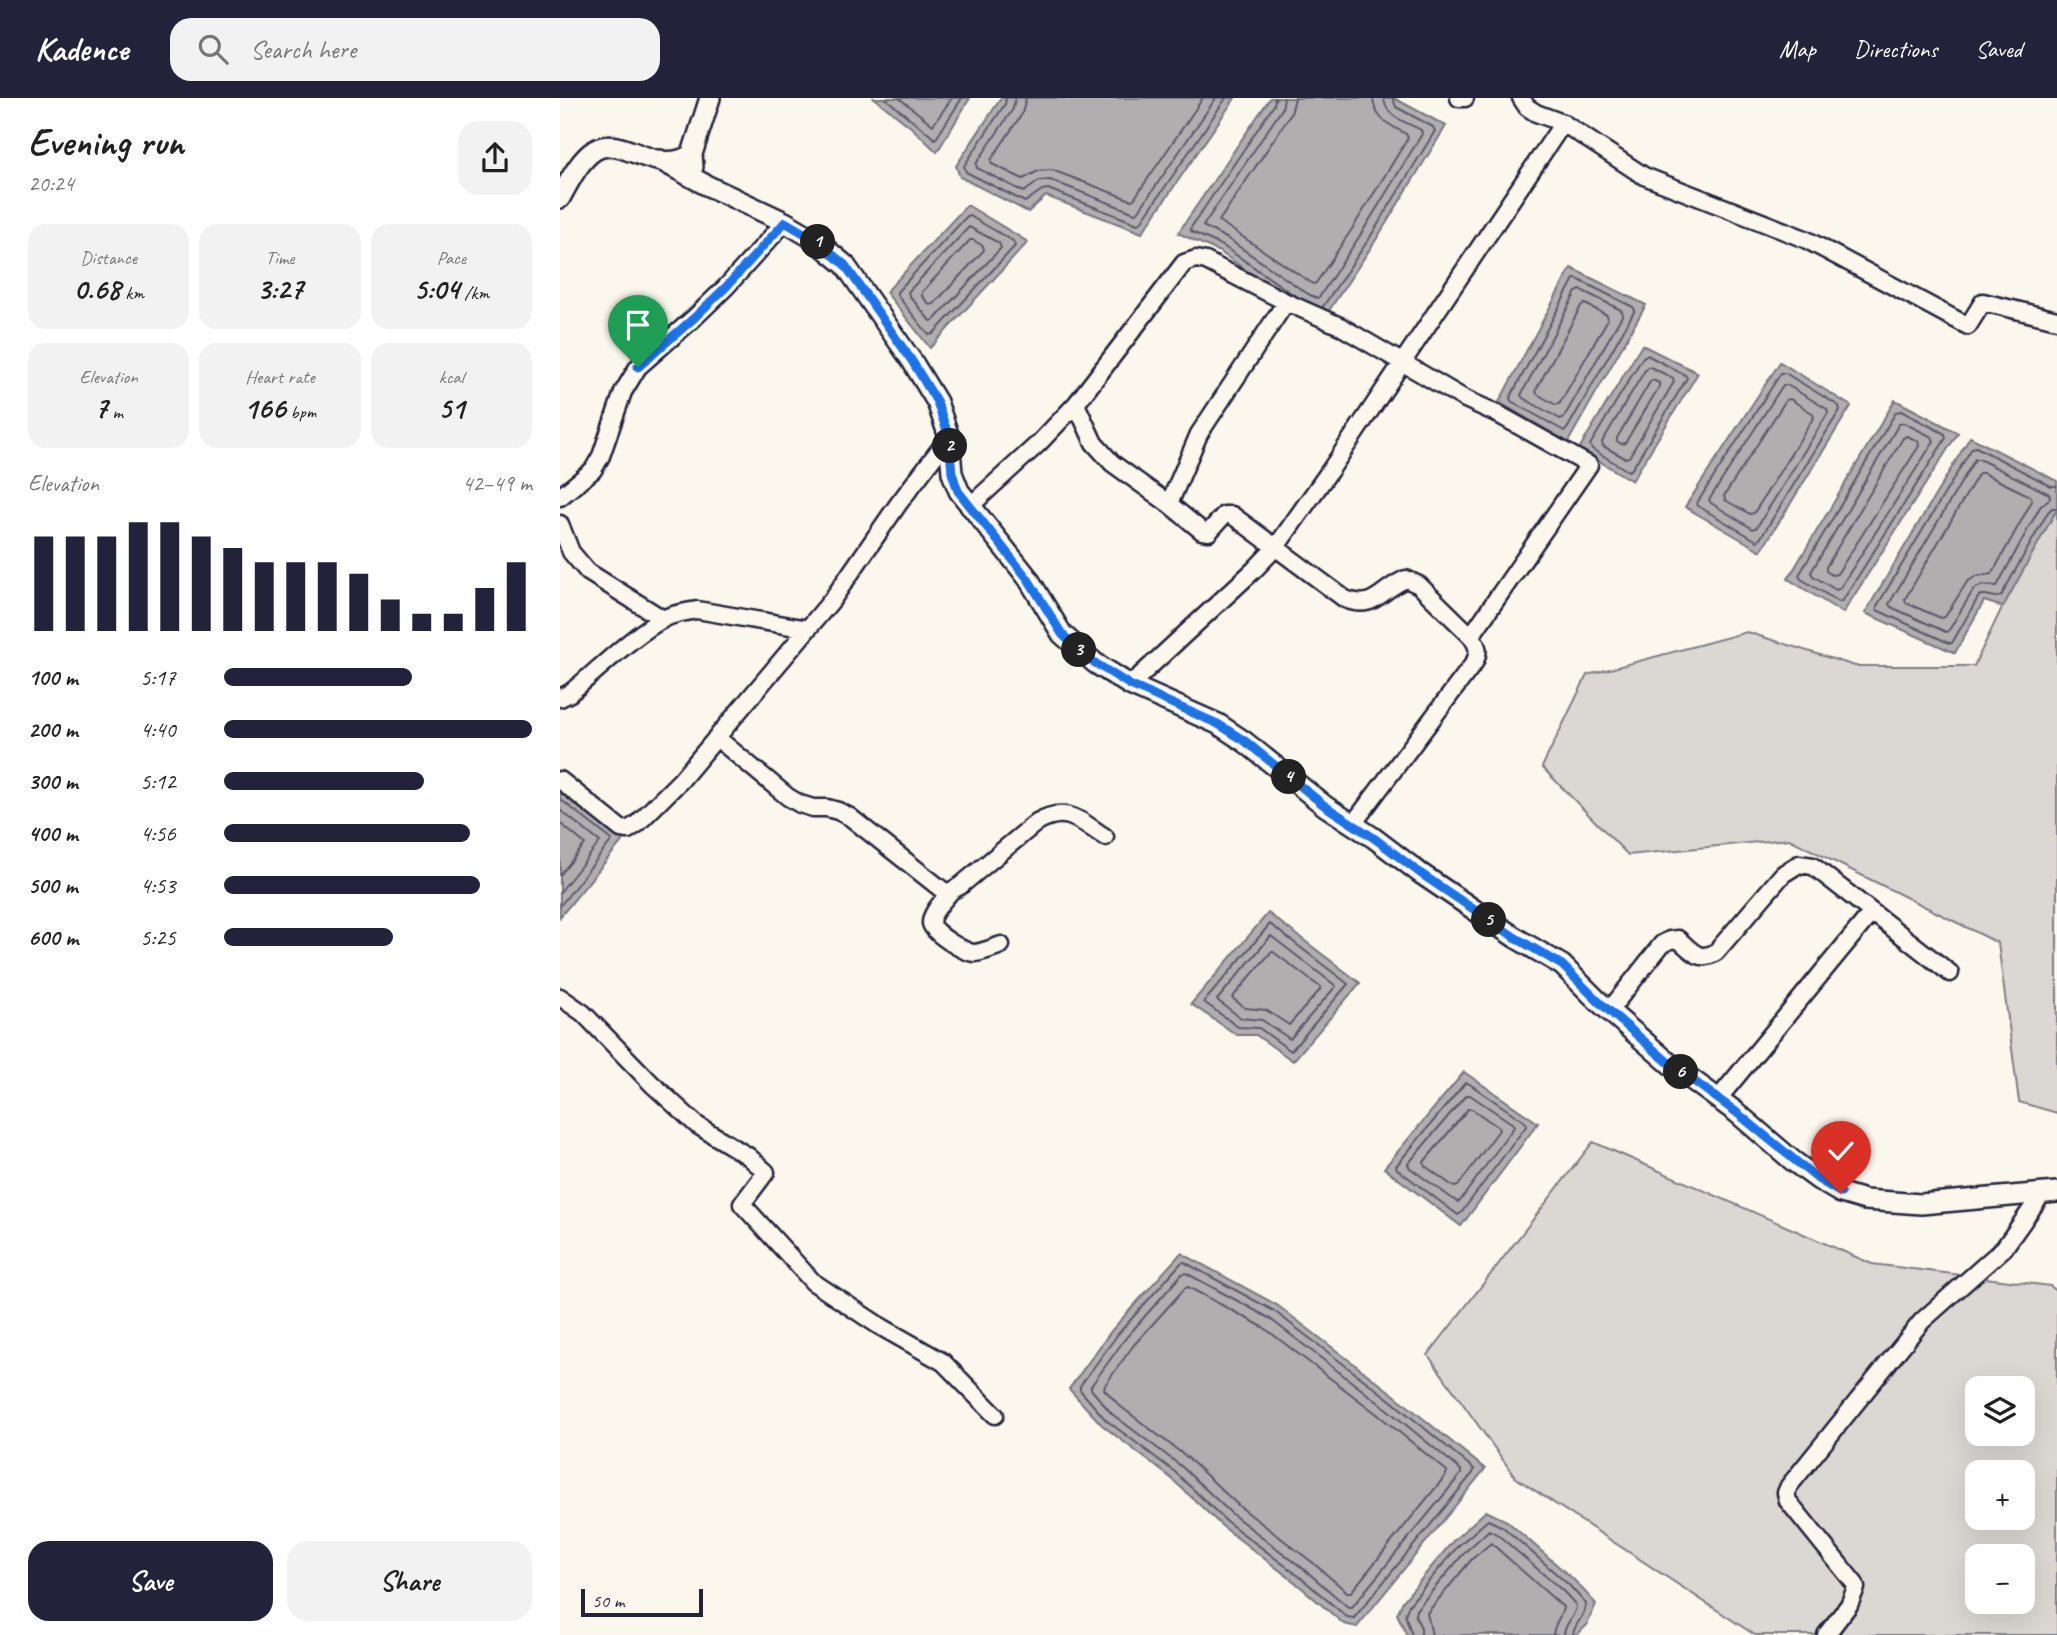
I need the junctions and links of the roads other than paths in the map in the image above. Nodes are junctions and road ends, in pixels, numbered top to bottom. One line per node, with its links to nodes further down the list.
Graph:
1 (710, 98): 6 (street)
2 (1459, 98): 3 (street)
3 (1465, 98)
4 (1521, 98): 5 (street)
5 (1563, 123): 12 (street); 13 (street)
6 (692, 154): 7 (street); 8 (street)
7 (660, 160): 8 (street); 9 (street)
8 (705, 185): 10 (street)
9 (560, 198)
10 (785, 222): 15 (street); 16 (street)
11 (1286, 302): 13 (street); 14 (street); 17 (street)
12 (2057, 320)
13 (1402, 363): 20 (street); 23 (street)
14 (1076, 404): 17 (street); 18 (street)
15 (949, 437): 18 (street); 22 (street)
16 (560, 497)
17 (1169, 504): 20 (street)
18 (969, 507): 24 (street)
19 (560, 524): 21 (street)
20 (1276, 547): 23 (street); 24 (street)
21 (663, 619): 22 (street); 25 (street)
22 (808, 629): 26 (street)
23 (1471, 636): 28 (street)
24 (1130, 685): 28 (street)
25 (560, 698)
26 (717, 738): 27 (street); 30 (street)
27 (560, 780)
28 (1353, 824): 35 (street)
29 (1105, 837): 30 (street)
30 (951, 891): 32 (street)
31 (1872, 912): 33 (street); 35 (street); 36 (street)
32 (1001, 946)
33 (1950, 973)
34 (560, 997): 38 (street)
35 (1609, 1011): 36 (street)
36 (1718, 1098): 37 (street)
37 (2050, 1193): 39 (street)
38 (995, 1415)
39 (1826, 1635)

